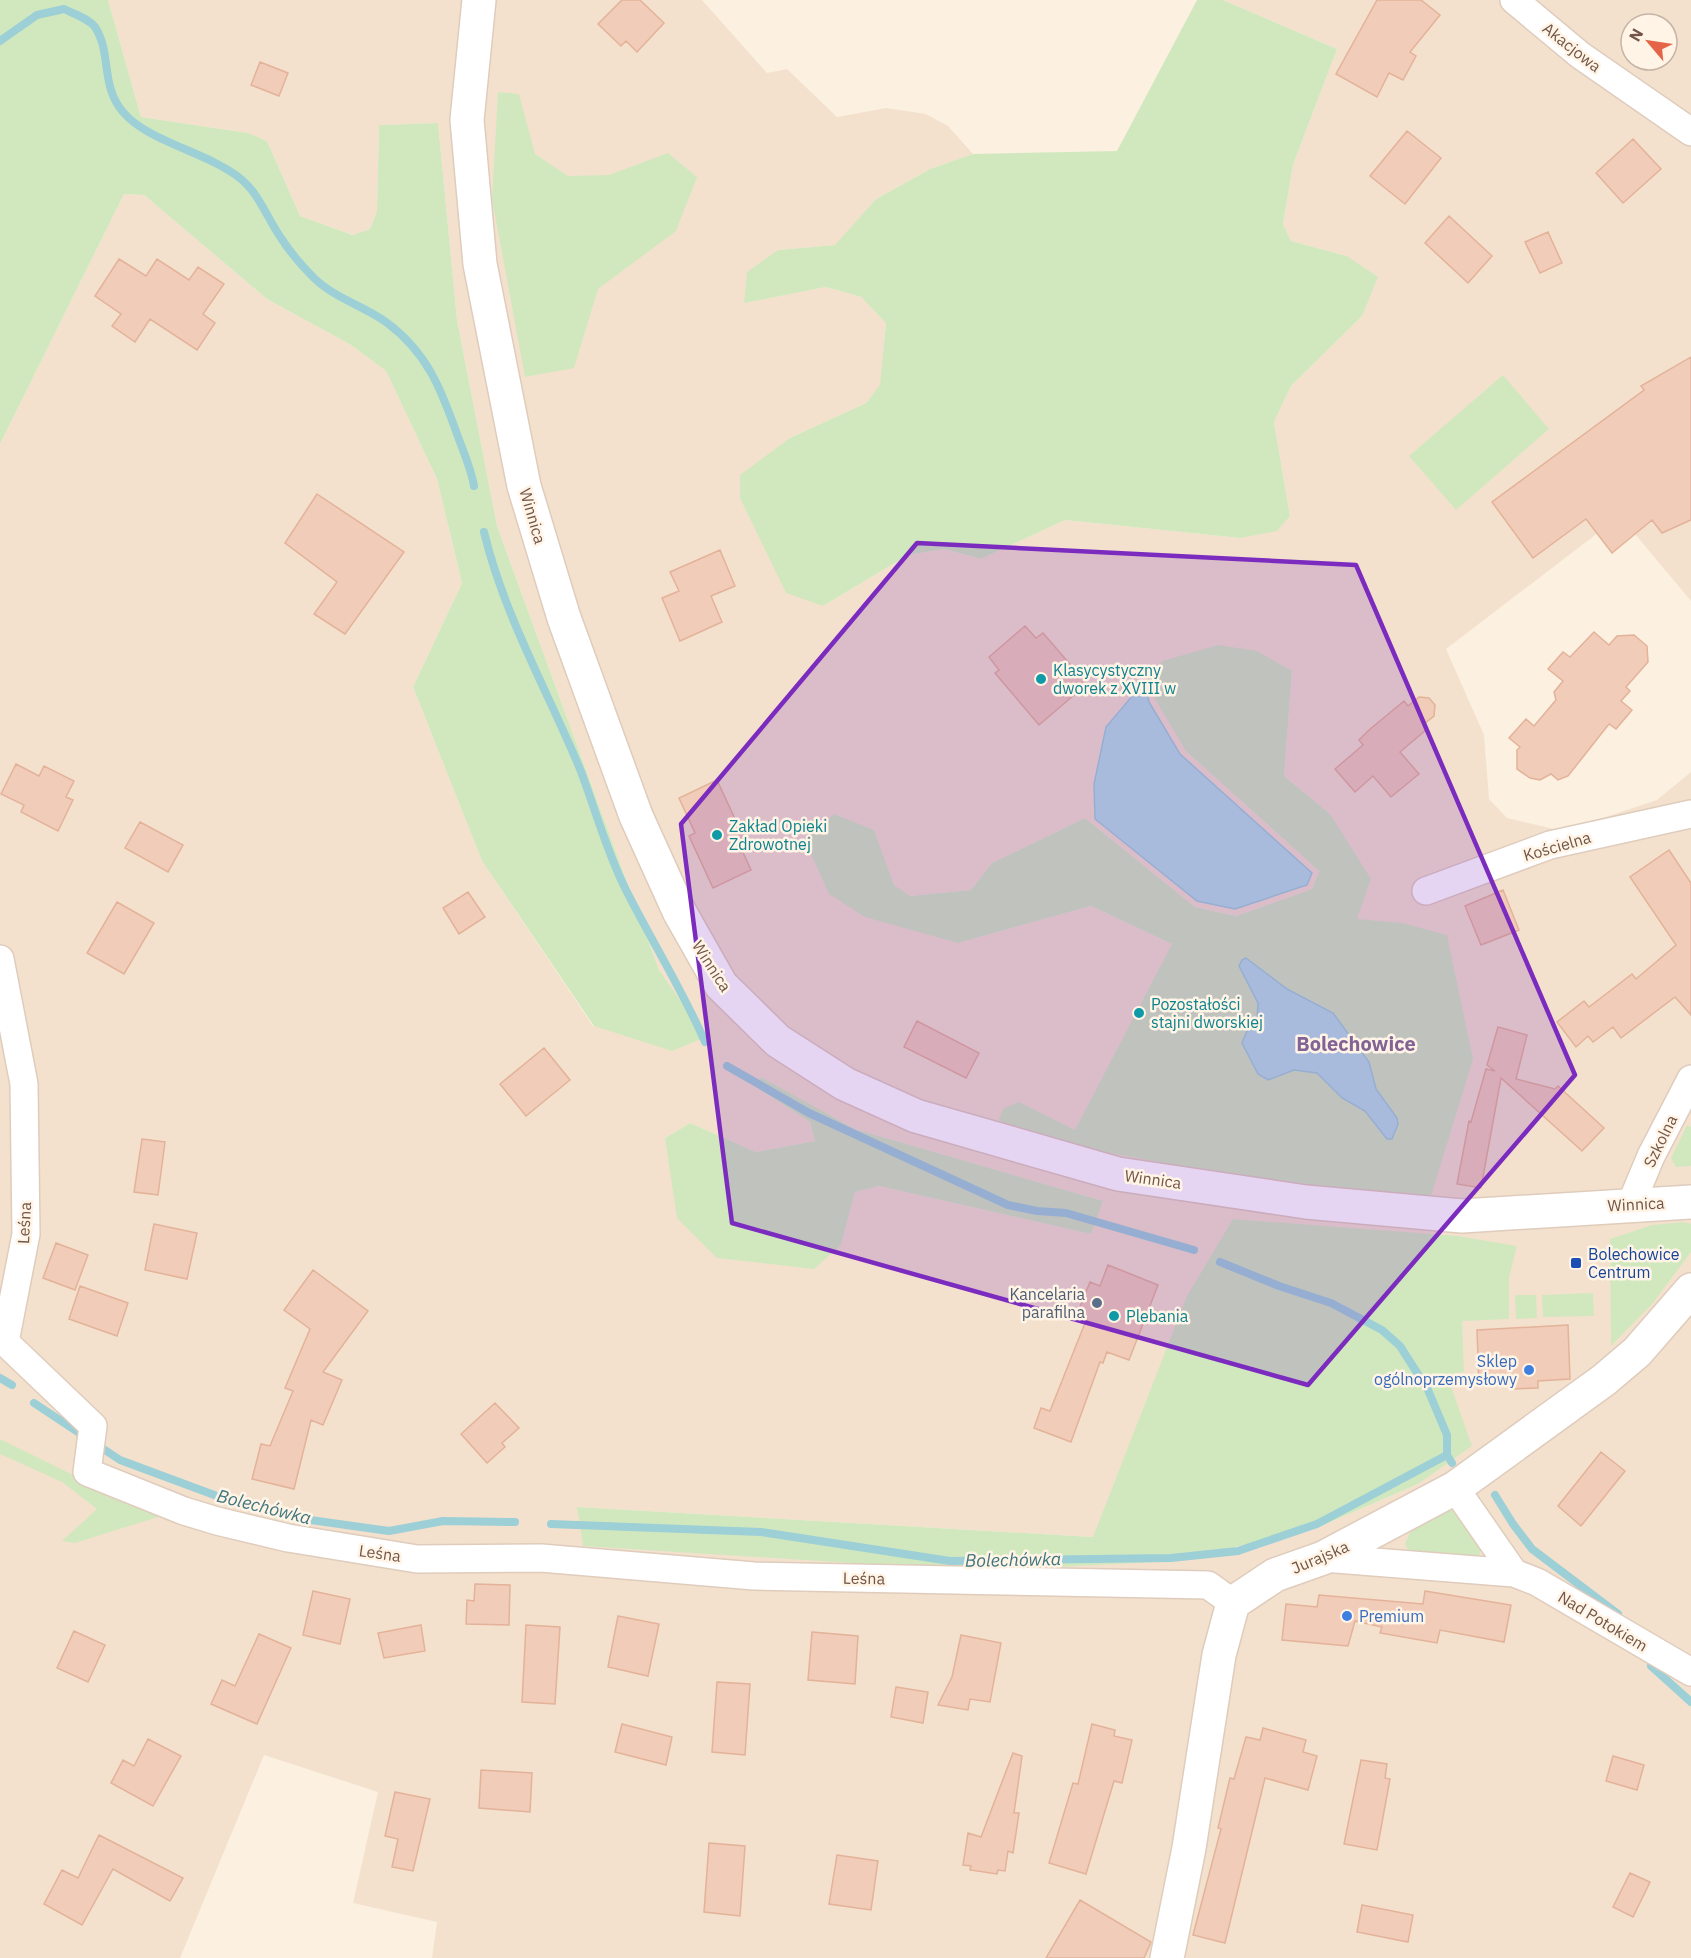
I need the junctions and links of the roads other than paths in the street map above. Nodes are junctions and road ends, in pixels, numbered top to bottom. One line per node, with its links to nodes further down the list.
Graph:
1 (479, 0): 9 (street, Winnica)
2 (1514, 0): 3 (street, Akacjowa)
3 (1691, 132)
4 (1691, 814): 5 (street, Kościelna)
5 (1426, 891)
6 (0, 959): 14 (street, Leśna)
7 (1691, 1078): 9 (street, Szkolna)
8 (1691, 1202): 9 (street, Winnica)
9 (1631, 1204)
10 (1691, 1290): 11 (street, Jurajska)
11 (1455, 1488): 12 (street, Jurajska); 13 (street)
12 (1323, 1558): 13 (street, Nad Potokiem); 14 (street, Jurajska)
13 (1514, 1573): 15 (street, Nad Potokiem)
14 (1233, 1603): 16 (street)
15 (1691, 1672)
16 (1167, 1958)

